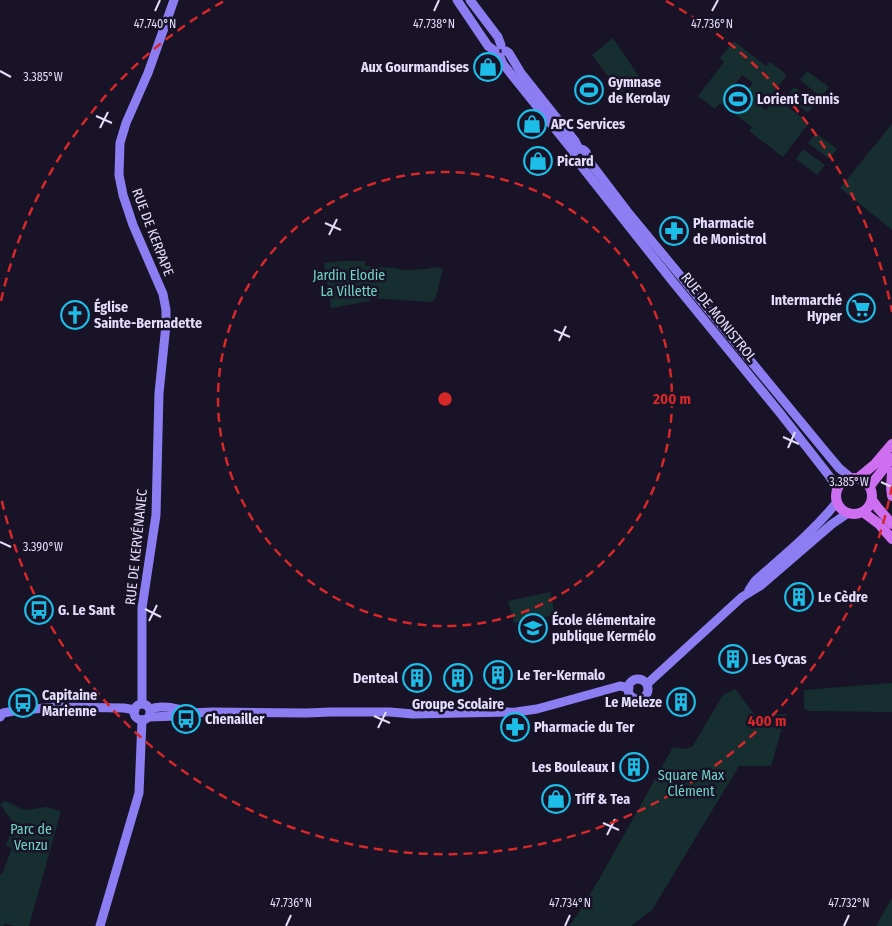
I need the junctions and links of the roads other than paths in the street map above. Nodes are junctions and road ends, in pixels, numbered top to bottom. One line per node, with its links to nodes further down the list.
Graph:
1 (174, 0): 6 (street, RUE DE KERPAPE)
2 (457, 0): 4 (street, RUE DE MONISTROL)
3 (470, 0): 4 (street, RUE DE MONISTROL)
4 (500, 51): 5 (street, RUE DE MONISTROL)
5 (583, 161): 10 (street, RUE DE MONISTROL); 12 (street, RUE DE MONISTROL)
6 (159, 393): 23 (street, RUE DE KERVÉNANEC)
7 (892, 444): 10 (main road)
8 (892, 458): 11 (main road)
9 (892, 472): 13 (main road)
10 (855, 478): 11 (main road); 12 (main road)
11 (870, 486): 14 (main road)
12 (837, 488): 15 (main road)
13 (892, 496)
14 (872, 500): 16 (main road); 18 (main road)
15 (836, 502): 17 (main road); 20 (street)
16 (863, 512): 17 (main road); 19 (main road)
17 (848, 513): 20 (street)
18 (892, 524)
19 (892, 539)
20 (746, 594): 21 (street)
21 (647, 684): 22 (street); 22 (street)
22 (629, 688): 23 (street)
23 (146, 712): 24 (street); 25 (street, RUE DE KERVÉNANEC)
24 (0, 717)
25 (100, 926)

